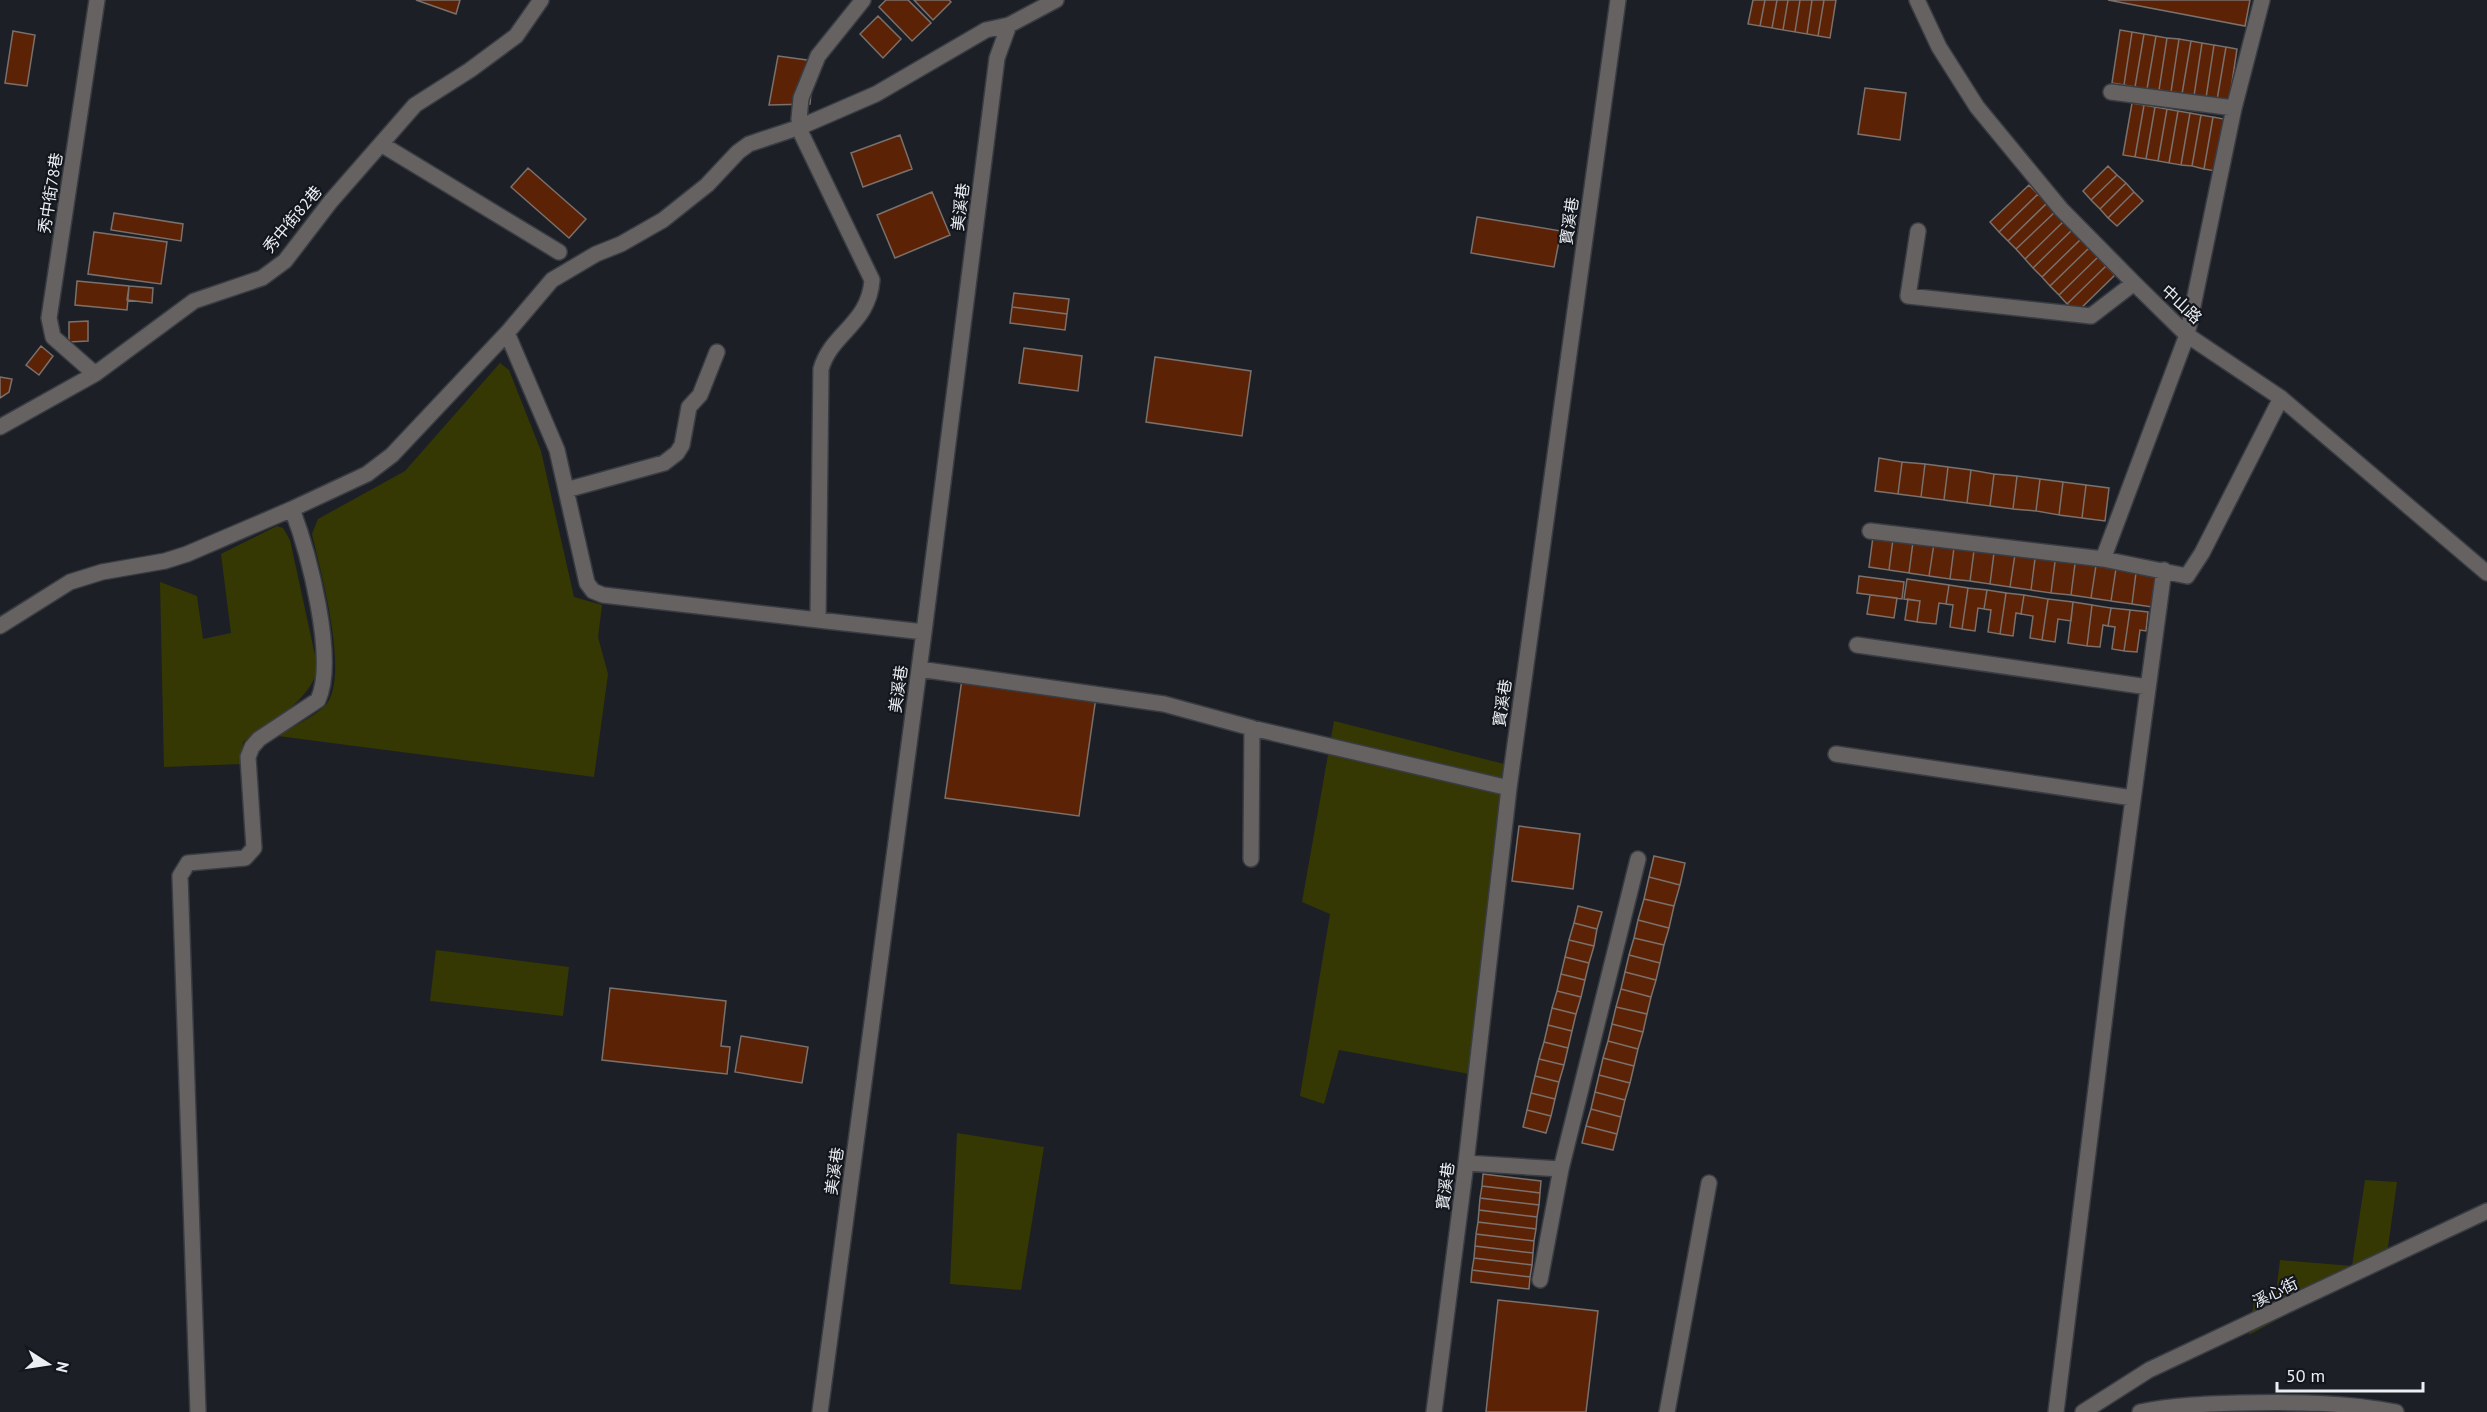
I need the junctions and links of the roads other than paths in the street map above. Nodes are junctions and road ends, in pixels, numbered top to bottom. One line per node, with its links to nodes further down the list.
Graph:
1 (97, 0): 19 (street, 秀中街78巷)
2 (541, 0): 12 (street, 秀中街82巷)
3 (863, 0): 11 (street)
4 (1056, 0): 8 (street)
5 (1618, 0): 36 (street, 寶溪巷)
6 (1917, 0): 15 (street, 中山路)
7 (2262, 0): 10 (street)
8 (1009, 25): 11 (street); 30 (street, 美溪巷)
9 (2111, 92): 10 (street)
10 (2234, 108): 17 (street)
11 (800, 127): 16 (street); 28 (street)
12 (381, 144): 14 (street); 19 (street, 秀中街82巷)
13 (1918, 231): 15 (street)
14 (559, 252)
15 (2134, 283): 17 (street, 中山路)
16 (507, 333): 22 (street); 23 (street)
17 (2187, 335): 20 (street, 中山路); 25 (street)
18 (717, 352): 22 (street)
19 (94, 374): 21 (street, 秀中街82巷)
20 (2281, 398): 26 (street); 27 (street, 中山路)
21 (0, 427)
22 (566, 490): 28 (street)
23 (292, 509): 29 (street); 45 (street)
24 (1870, 531): 25 (street)
25 (2103, 560): 26 (street)
26 (2164, 570): 33 (street)
27 (2487, 573)
28 (818, 620): 30 (street)
29 (0, 626)
30 (924, 632): 32 (street, 美溪巷)
31 (1857, 645): 33 (street)
32 (919, 669): 34 (street); 46 (street, 美溪巷)
33 (2148, 687): 37 (street)
34 (1252, 728): 36 (street); 38 (street)
35 (1836, 753): 37 (street)
36 (1509, 788): 40 (street, 寶溪巷)
37 (2133, 798): 49 (street)
38 (1251, 859)
39 (1638, 859): 41 (street)
40 (1466, 1163): 41 (street); 47 (street, 寶溪巷)
41 (1562, 1169): 44 (street)
42 (1710, 1183): 48 (street)
43 (2487, 1211): 50 (street, 溪心街)
44 (1540, 1280)
45 (198, 1412)
46 (820, 1412)
47 (1434, 1412)
48 (1667, 1412)
49 (2056, 1412)
50 (2083, 1412)
51 (2140, 1412): 52 (street)
52 (2396, 1412)

